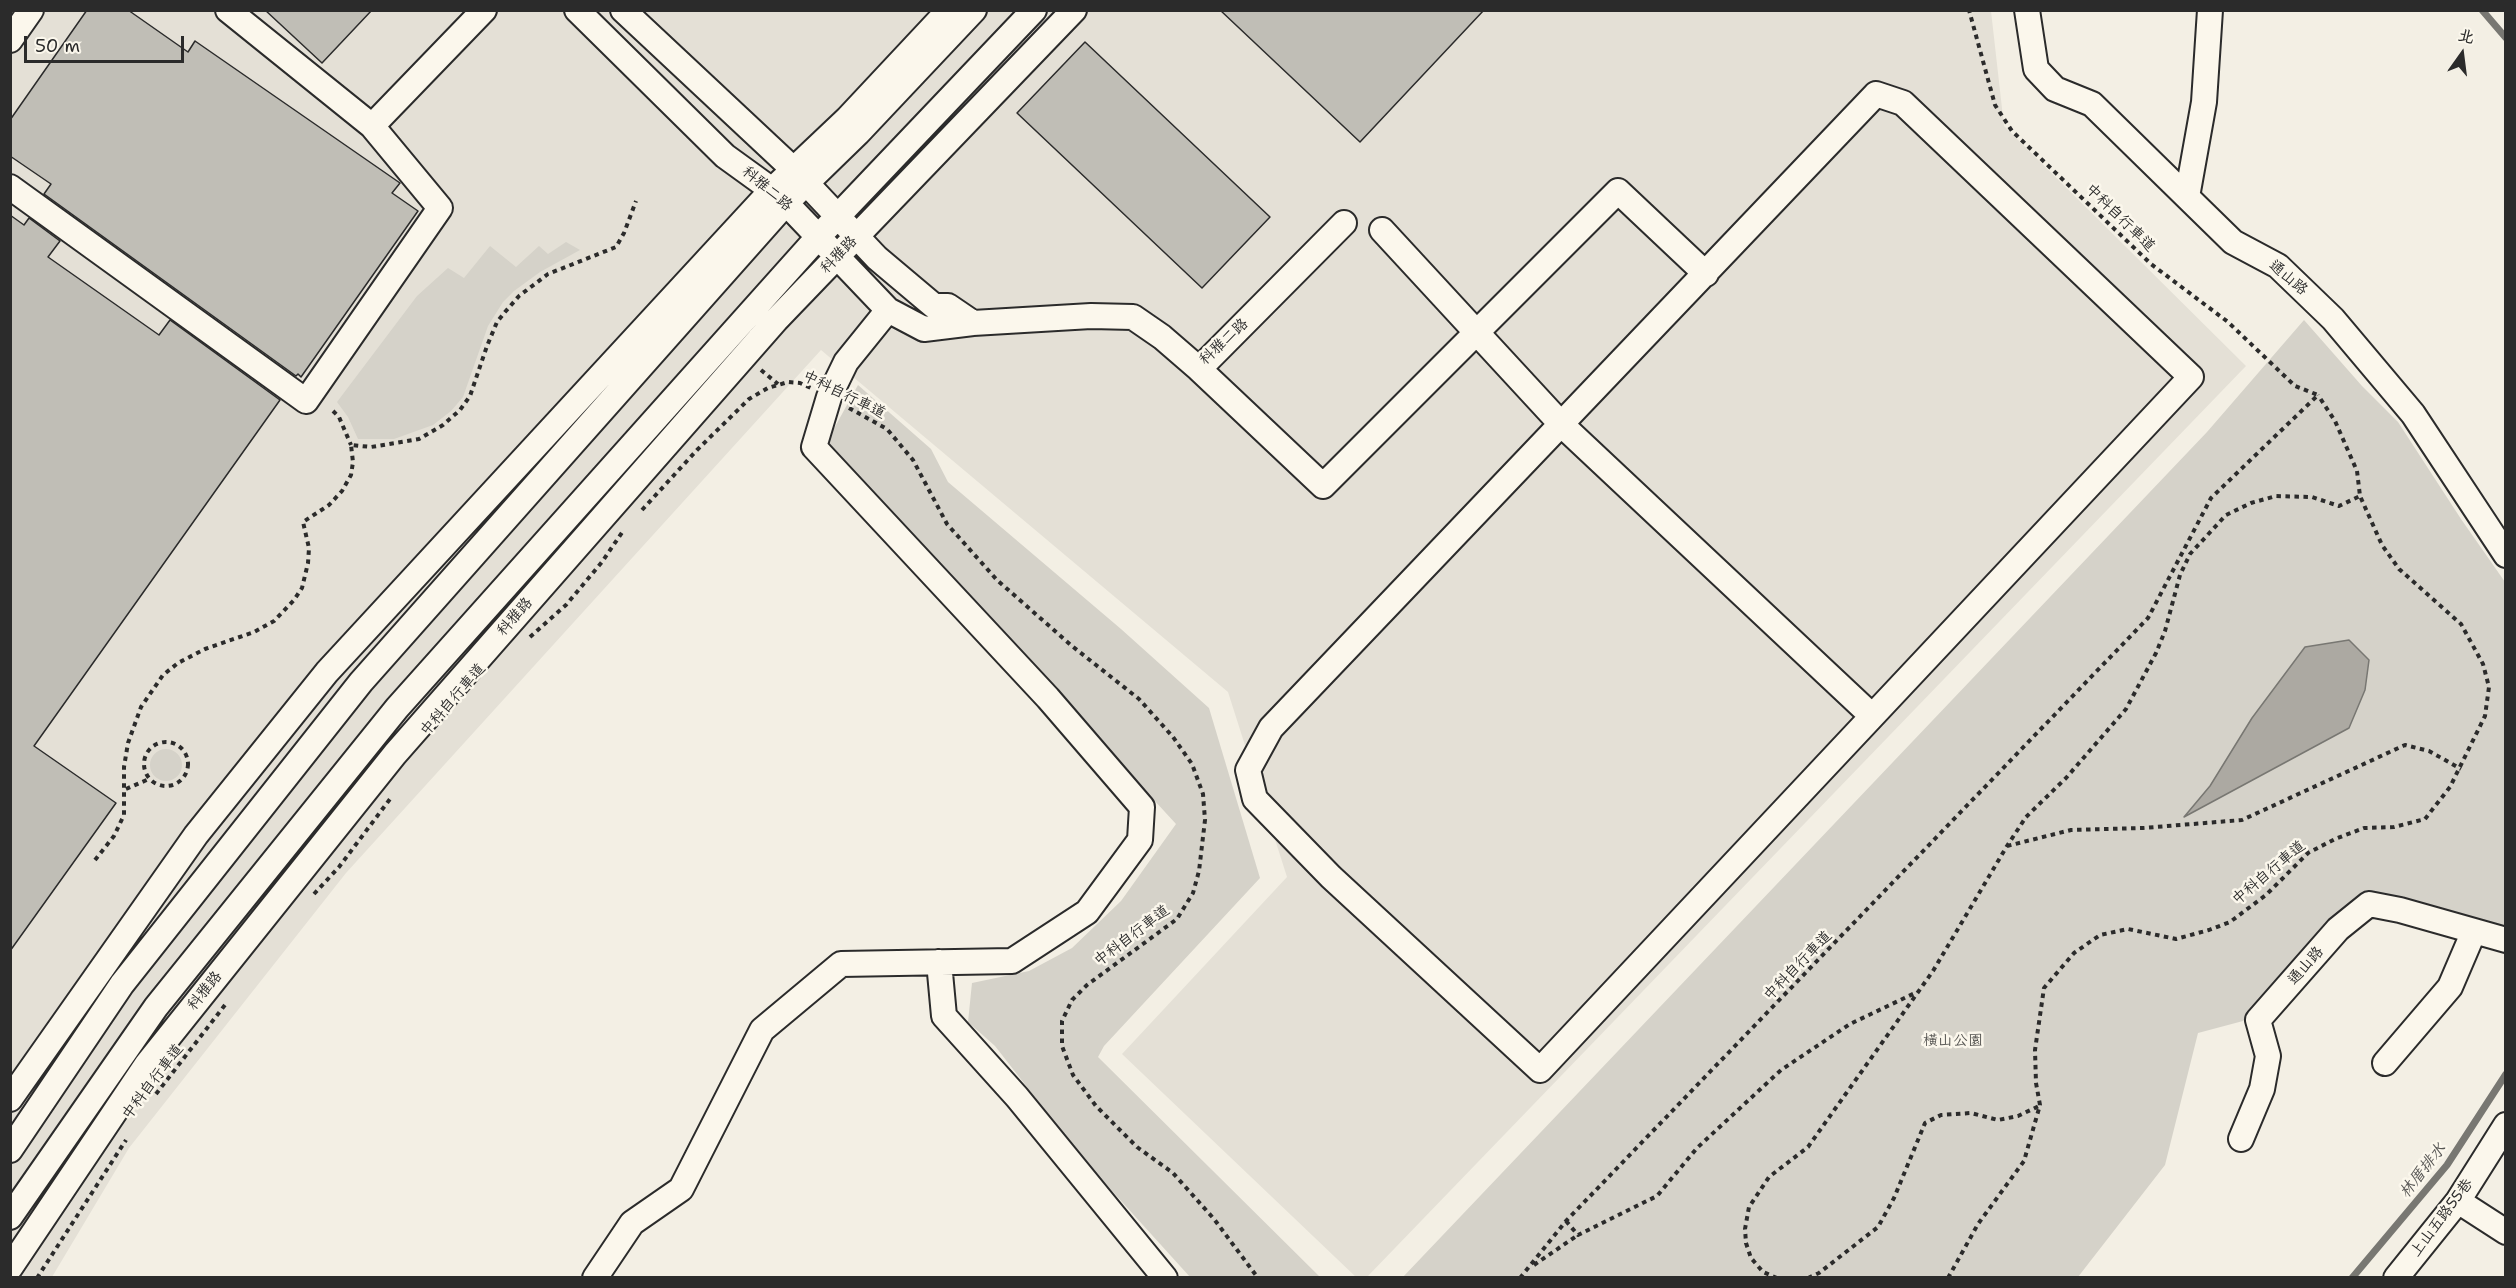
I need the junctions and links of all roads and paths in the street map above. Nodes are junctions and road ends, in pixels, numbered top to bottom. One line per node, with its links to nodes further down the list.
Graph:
1 (32, 10): 13 (street)
2 (228, 10): 14 (street)
3 (484, 10): 14 (street)
4 (577, 10): 17 (street, 科雅二路)
5 (623, 10): 15 (street, 科雅二路)
6 (949, 10): 15 (street)
7 (974, 10): 15 (street)
8 (1034, 10): 20 (street, 科雅路)
9 (1074, 10): 24 (street, 科雅路)
10 (1969, 10): 31 (path, 中科自行車道)
11 (2027, 10): 18 (street, 通山路)
12 (2210, 10): 18 (street)
13 (10, 40)
14 (372, 126): 16 (street)
15 (799, 176): 17 (street); 20 (street, 科雅二路)
16 (10, 187)
17 (779, 197): 23 (street, 科雅二路); 56 (street); 61 (street)
18 (2187, 197): 39 (street, 通山路)
19 (636, 201): 35 (path)
20 (839, 215): 23 (street, 科雅路); 24 (street, 科雅二路)
21 (1344, 223): 30 (street, 科雅二路)
22 (1382, 230): 29 (street)
23 (819, 236): 25 (street, 科雅二路); 63 (street, 科雅路)
24 (858, 236): 25 (street, 科雅路); 28 (street, 科雅二路)
25 (838, 256): 27 (street, 科雅二路); 67 (street, 科雅路)
26 (1706, 274): 29 (street); 34 (street); 41 (street)
27 (888, 310): 28 (street, 科雅二路); 32 (street)
28 (974, 323): 30 (street, 科雅二路)
29 (1477, 333): 30 (street); 34 (street)
30 (1199, 369)
31 (2318, 396): 36 (path, 中科自行車道); 64 (path, 中科自行車道)
32 (829, 397): 37 (path, 中科自行車道); 51 (street); 72 (path, 中科自行車道)
33 (333, 411): 35 (path)
34 (1562, 425): 41 (street); 41 (street)
35 (351, 445): 44 (path)
36 (2360, 496): 42 (path, 中科自行車道); 46 (path)
37 (637, 515)
38 (629, 523): 40 (path)
39 (2505, 555)
40 (523, 643)
41 (1872, 716)
42 (2461, 769): 46 (path); 57 (path, 中科自行車道)
43 (149, 779): 43 (path); 44 (path)
44 (126, 789): 47 (path)
45 (393, 795): 48 (path)
46 (2007, 846): 52 (path)
47 (95, 860)
48 (312, 897)
49 (2474, 931): 50 (street, 通山路); 54 (street); 60 (street, 通山路)
50 (2505, 940)
51 (939, 962): 70 (street); 71 (street)
52 (1915, 993): 66 (path); 74 (path)
53 (228, 1001): 55 (path, 中科自行車道)
54 (2385, 1063)
55 (154, 1097)
56 (10, 1099)
57 (2040, 1105): 75 (path); 76 (path, 中科自行車道)
58 (2505, 1125): 62 (street, 上山五路55巷)
59 (130, 1134): 69 (path, 中科自行車道)
60 (2241, 1139)
61 (10, 1150)
62 (2458, 1202): 65 (street); 77 (street, 上山五路55巷)
63 (10, 1217)
64 (1566, 1221): 66 (path); 68 (path, 中科自行車道)
65 (2505, 1232)
66 (1578, 1235): 68 (path)
67 (10, 1268)
68 (1529, 1268): 73 (path, 中科自行車道)
69 (37, 1278)
70 (595, 1278)
71 (1166, 1278)
72 (1258, 1278)
73 (1520, 1278)
74 (1777, 1278)
75 (1808, 1278)
76 (1948, 1278)
77 (2396, 1278)

